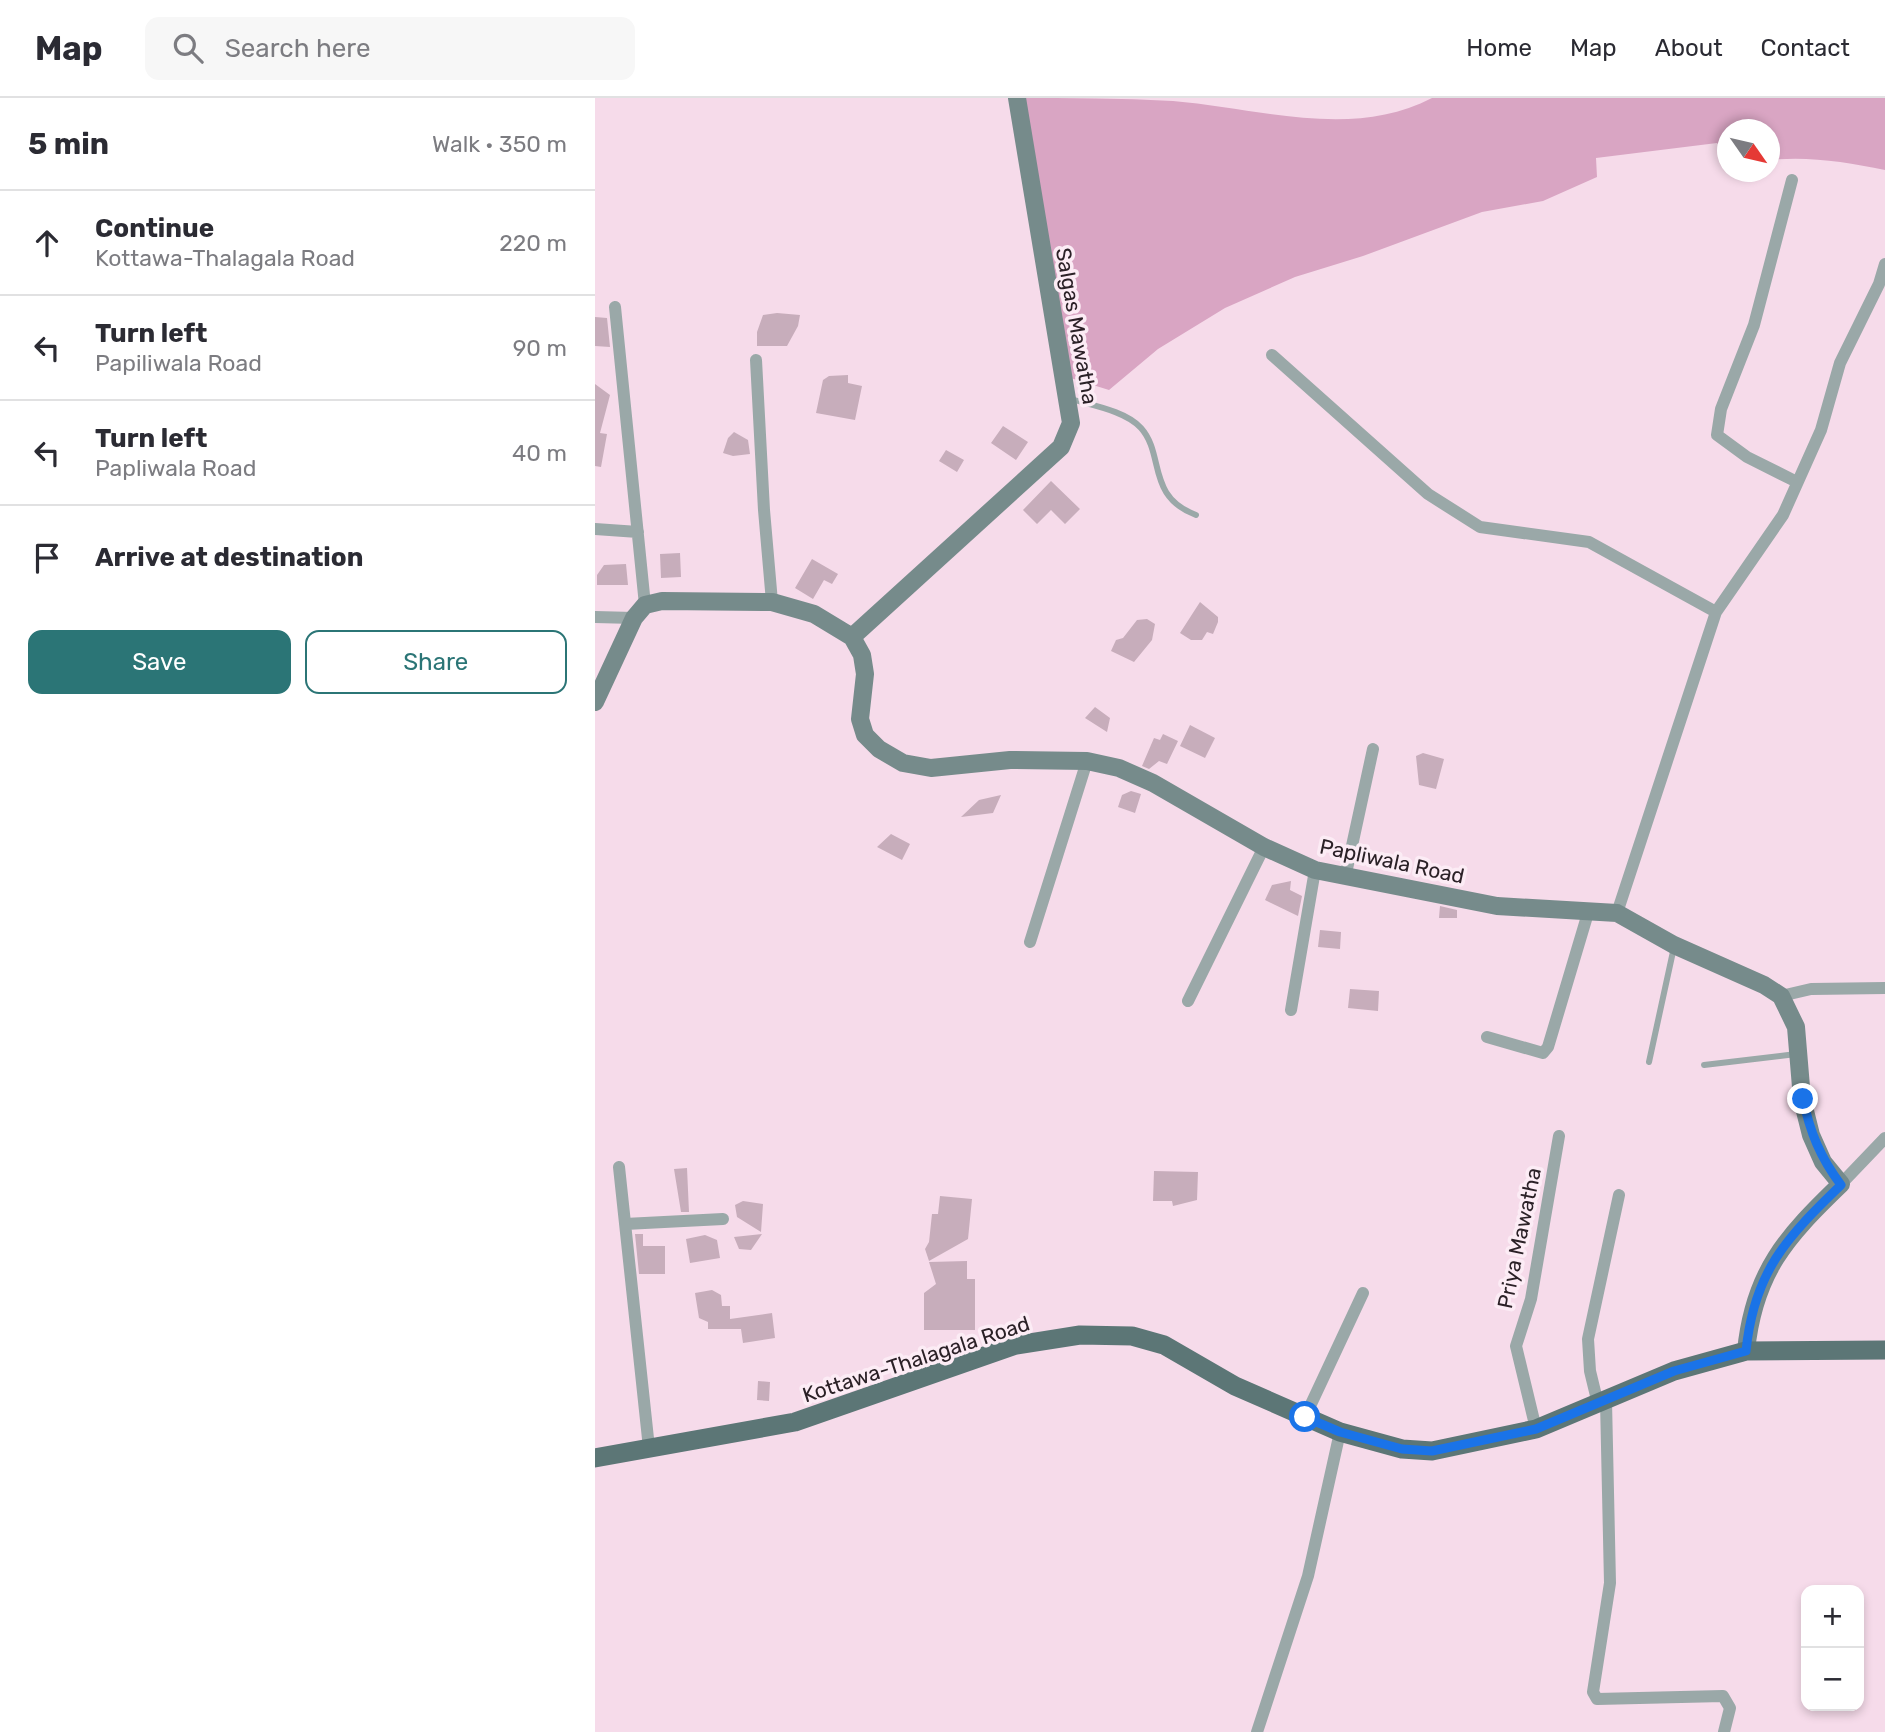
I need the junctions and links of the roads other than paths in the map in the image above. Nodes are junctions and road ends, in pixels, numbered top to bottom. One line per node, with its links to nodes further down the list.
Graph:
1 (1017, 98): 7 (street, Salgas Mawatha)
2 (1792, 180): 8 (street)
3 (1885, 264): 8 (street)
4 (615, 307): 11 (street)
5 (1272, 355): 14 (street)
6 (756, 360): 12 (street)
7 (1066, 398): 9 (lane); 16 (street, Salgas Mawatha)
8 (1797, 482): 14 (street)
9 (1196, 515)
10 (595, 528): 11 (street)
11 (638, 532): 13 (street)
12 (772, 602): 13 (street); 16 (street)
13 (640, 611): 15 (street); 17 (street)
14 (1716, 612): 24 (street)
15 (595, 617)
16 (852, 638): 19 (street, Papliwala Road)
17 (595, 702)
18 (1373, 749): 22 (street)
19 (1087, 761): 20 (street, Papliwala Road); 25 (street)
20 (1264, 847): 21 (street, Papliwala Road); 29 (street)
21 (1315, 870): 22 (street, Papliwala Road); 30 (street)
22 (1345, 878): 23 (street, Papliwala Road)
23 (1588, 913): 24 (street, Papliwala Road); 31 (street)
24 (1616, 913): 26 (street, Papliwala Road)
25 (1030, 942)
26 (1674, 945): 28 (street, Papliwala Road); 33 (lane)
27 (1885, 988): 28 (street)
28 (1781, 996): 32 (street)
29 (1188, 1001)
30 (1291, 1010)
31 (1487, 1037)
32 (1798, 1054): 34 (lane); 38 (street)
33 (1649, 1062)
34 (1704, 1065)
35 (1559, 1136): 47 (street, Priya Mawatha)
36 (1885, 1138): 38 (street)
37 (619, 1167): 41 (street)
38 (1841, 1185): 44 (street)
39 (1619, 1195): 45 (street)
40 (723, 1219): 41 (street)
41 (625, 1224): 49 (street)
42 (1363, 1293): 46 (street)
43 (1885, 1350): 44 (main road, Kottawa-Thalagala Road)
44 (1746, 1351): 45 (main road, Kottawa-Thalagala Road)
45 (1602, 1403): 47 (main road, Kottawa-Thalagala Road); 52 (street)
46 (1305, 1417): 48 (main road, Kottawa-Thalagala Road); 49 (main road, Kottawa-Thalagala Road)
47 (1536, 1429): 48 (main road, Kottawa-Thalagala Road)
48 (1340, 1432): 51 (street)
49 (649, 1448): 50 (main road, Kottawa-Thalagala Road)
50 (595, 1458)
51 (1257, 1732)
52 (1724, 1732)

